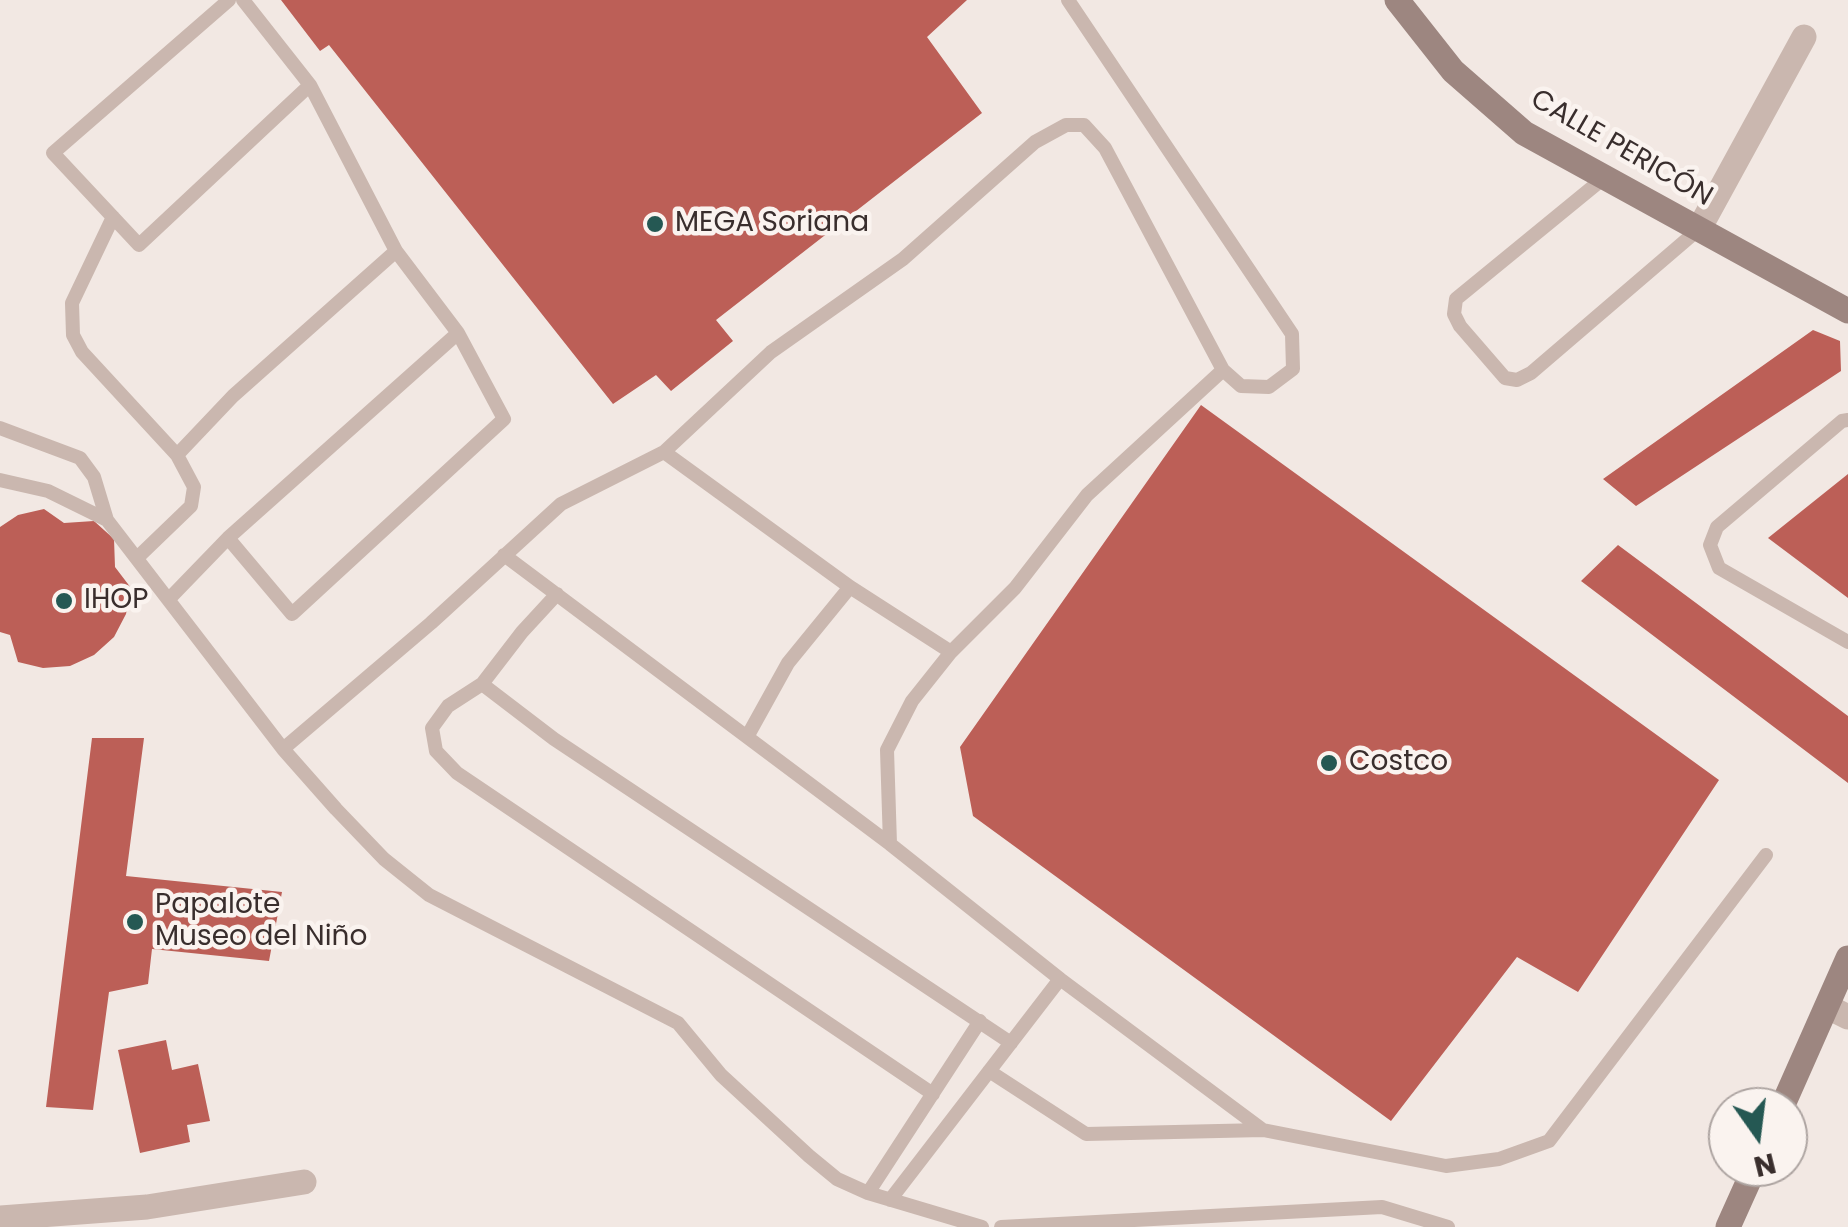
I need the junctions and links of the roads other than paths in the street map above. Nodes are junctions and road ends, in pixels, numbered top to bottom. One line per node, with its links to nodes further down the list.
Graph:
1 (229, 0): 8 (lane)
2 (243, 0): 6 (lane)
3 (1068, 0): 13 (lane)
4 (1397, 0): 7 (street, CALLE PERICÓN)
5 (1804, 37): 9 (street)
6 (310, 85): 8 (lane); 10 (lane)
7 (1605, 178): 9 (street, CALLE PERICÓN); 9 (lane)
8 (112, 217): 17 (lane)
9 (1700, 229): 11 (street, CALLE PERICÓN)
10 (396, 251): 12 (lane); 17 (lane)
11 (1848, 311)
12 (458, 333): 20 (lane); 20 (lane)
13 (1223, 370): 16 (lane); 27 (lane)
14 (1848, 420): 26 (lane)
15 (0, 428): 19 (lane)
16 (664, 452): 21 (lane); 23 (lane)
17 (177, 455): 22 (lane)
18 (0, 480): 19 (lane)
19 (107, 520): 22 (lane)
20 (228, 538): 25 (lane)
21 (504, 554): 24 (lane); 30 (lane)
22 (137, 558): 25 (lane)
23 (850, 587): 27 (lane); 29 (lane)
24 (556, 594): 28 (lane); 29 (lane)
25 (170, 599): 30 (lane)
26 (1848, 642)
27 (952, 652): 31 (lane)
28 (482, 684): 36 (lane); 40 (lane)
29 (747, 737): 31 (lane)
30 (283, 748): 44 (lane)
31 (890, 844): 34 (lane)
32 (1766, 855): 41 (lane)
33 (1848, 958): 35 (street)
34 (1060, 979): 37 (lane); 41 (lane)
35 (1838, 1012): 39 (street)
36 (980, 1021): 37 (lane); 40 (lane)
37 (1010, 1043): 38 (lane)
38 (989, 1070): 41 (lane); 45 (lane)
39 (1794, 1087)
40 (933, 1094): 44 (lane)
41 (1263, 1130)
42 (304, 1182): 46 (street)
43 (1746, 1187): 50 (street)
44 (868, 1193): 45 (lane)
45 (890, 1200): 47 (lane)
46 (0, 1218)
47 (982, 1227)
48 (1000, 1227): 49 (lane)
49 (1448, 1227)
50 (1728, 1227)

